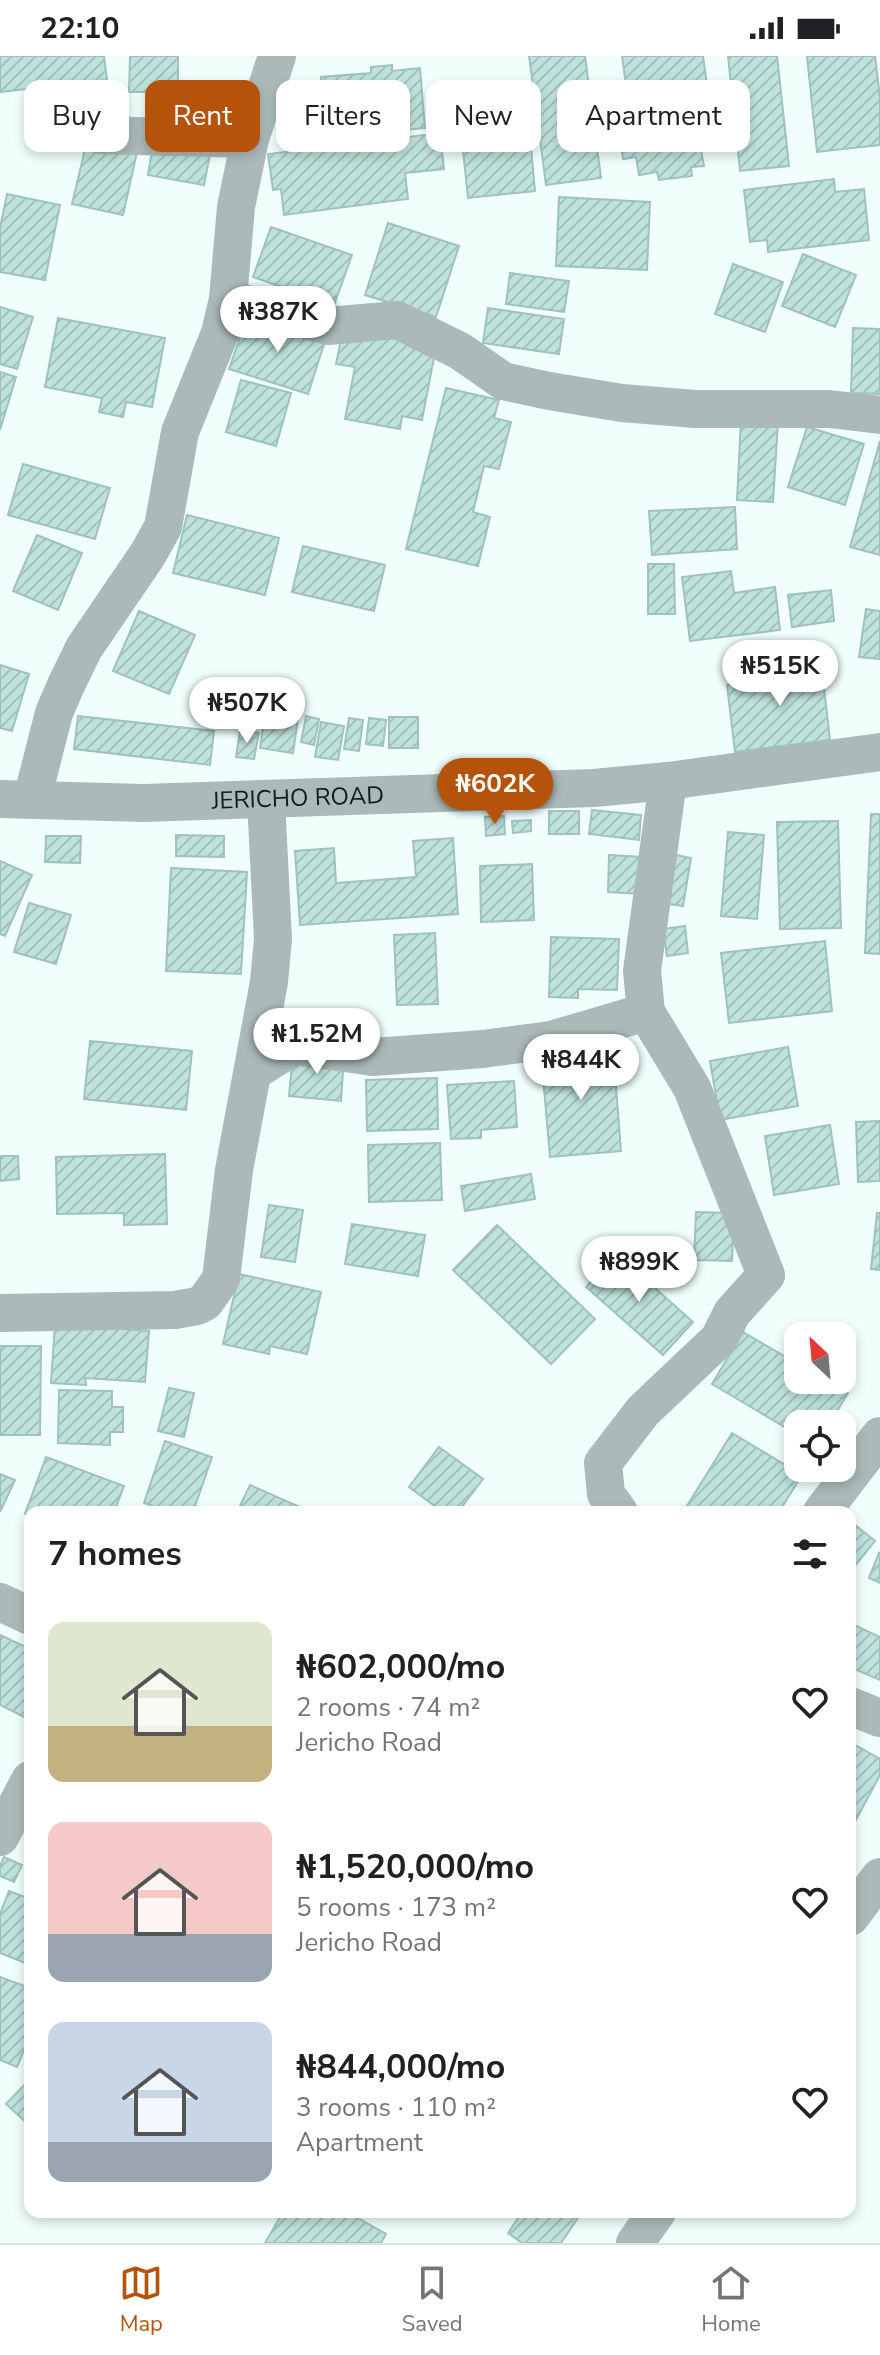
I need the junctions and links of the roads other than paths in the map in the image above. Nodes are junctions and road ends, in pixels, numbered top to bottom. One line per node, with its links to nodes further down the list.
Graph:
1 (277, 56): 2 (street)
2 (260, 108)
3 (247, 152): 4 (street)
4 (228, 299): 5 (street); 8 (street)
5 (880, 415)
6 (880, 752): 7 (street, JERICHO ROAD)
7 (668, 781): 9 (street, JERICHO ROAD); 11 (street)
8 (16, 799): 9 (street, JERICHO ROAD)
9 (266, 800): 10 (street)
10 (266, 1004): 12 (street); 13 (street)
11 (646, 1012): 12 (street); 16 (street)
12 (294, 1046): 13 (street)
13 (253, 1072): 14 (street)
14 (0, 1313)
15 (880, 1436): 17 (street)
16 (615, 1506)
17 (827, 1506)
18 (0, 1602): 19 (street)
19 (24, 1613)
20 (856, 1708): 21 (street)
21 (880, 1718)
22 (24, 1791): 23 (street)
23 (0, 1837)
24 (880, 1877): 25 (street)
25 (856, 1909)
26 (653, 2218): 27 (street)
27 (635, 2243)

